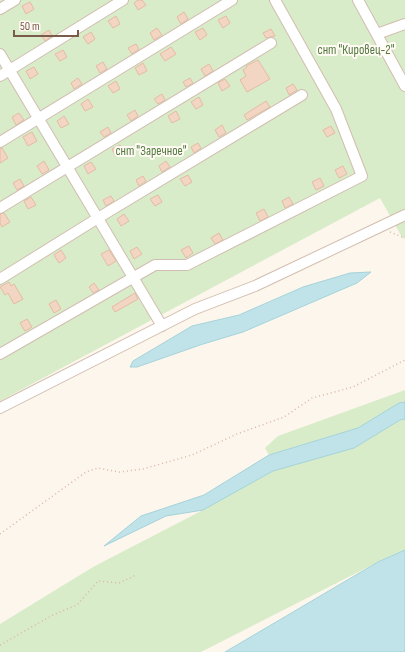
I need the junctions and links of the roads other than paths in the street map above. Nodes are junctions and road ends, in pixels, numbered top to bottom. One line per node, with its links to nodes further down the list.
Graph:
1 (15, 0): 6 (street)
2 (123, 0): 11 (street)
3 (232, 0): 15 (street)
4 (275, 0): 21 (street)
5 (358, 0): 8 (street)
6 (0, 9)
7 (405, 24): 8 (street)
8 (377, 34): 13 (street)
9 (270, 43): 17 (street)
10 (0, 54): 11 (street)
11 (10, 70): 12 (street); 15 (street)
12 (0, 76)
13 (405, 86)
14 (302, 95): 20 (street)
15 (40, 118): 16 (street); 17 (street)
16 (0, 142)
17 (68, 166): 18 (street); 20 (street)
18 (0, 208)
19 (405, 215): 23 (street)
20 (98, 218): 21 (street); 22 (street)
21 (134, 278): 23 (street); 24 (street)
22 (0, 279)
23 (162, 326): 25 (street)
24 (0, 354)
25 (0, 408)

